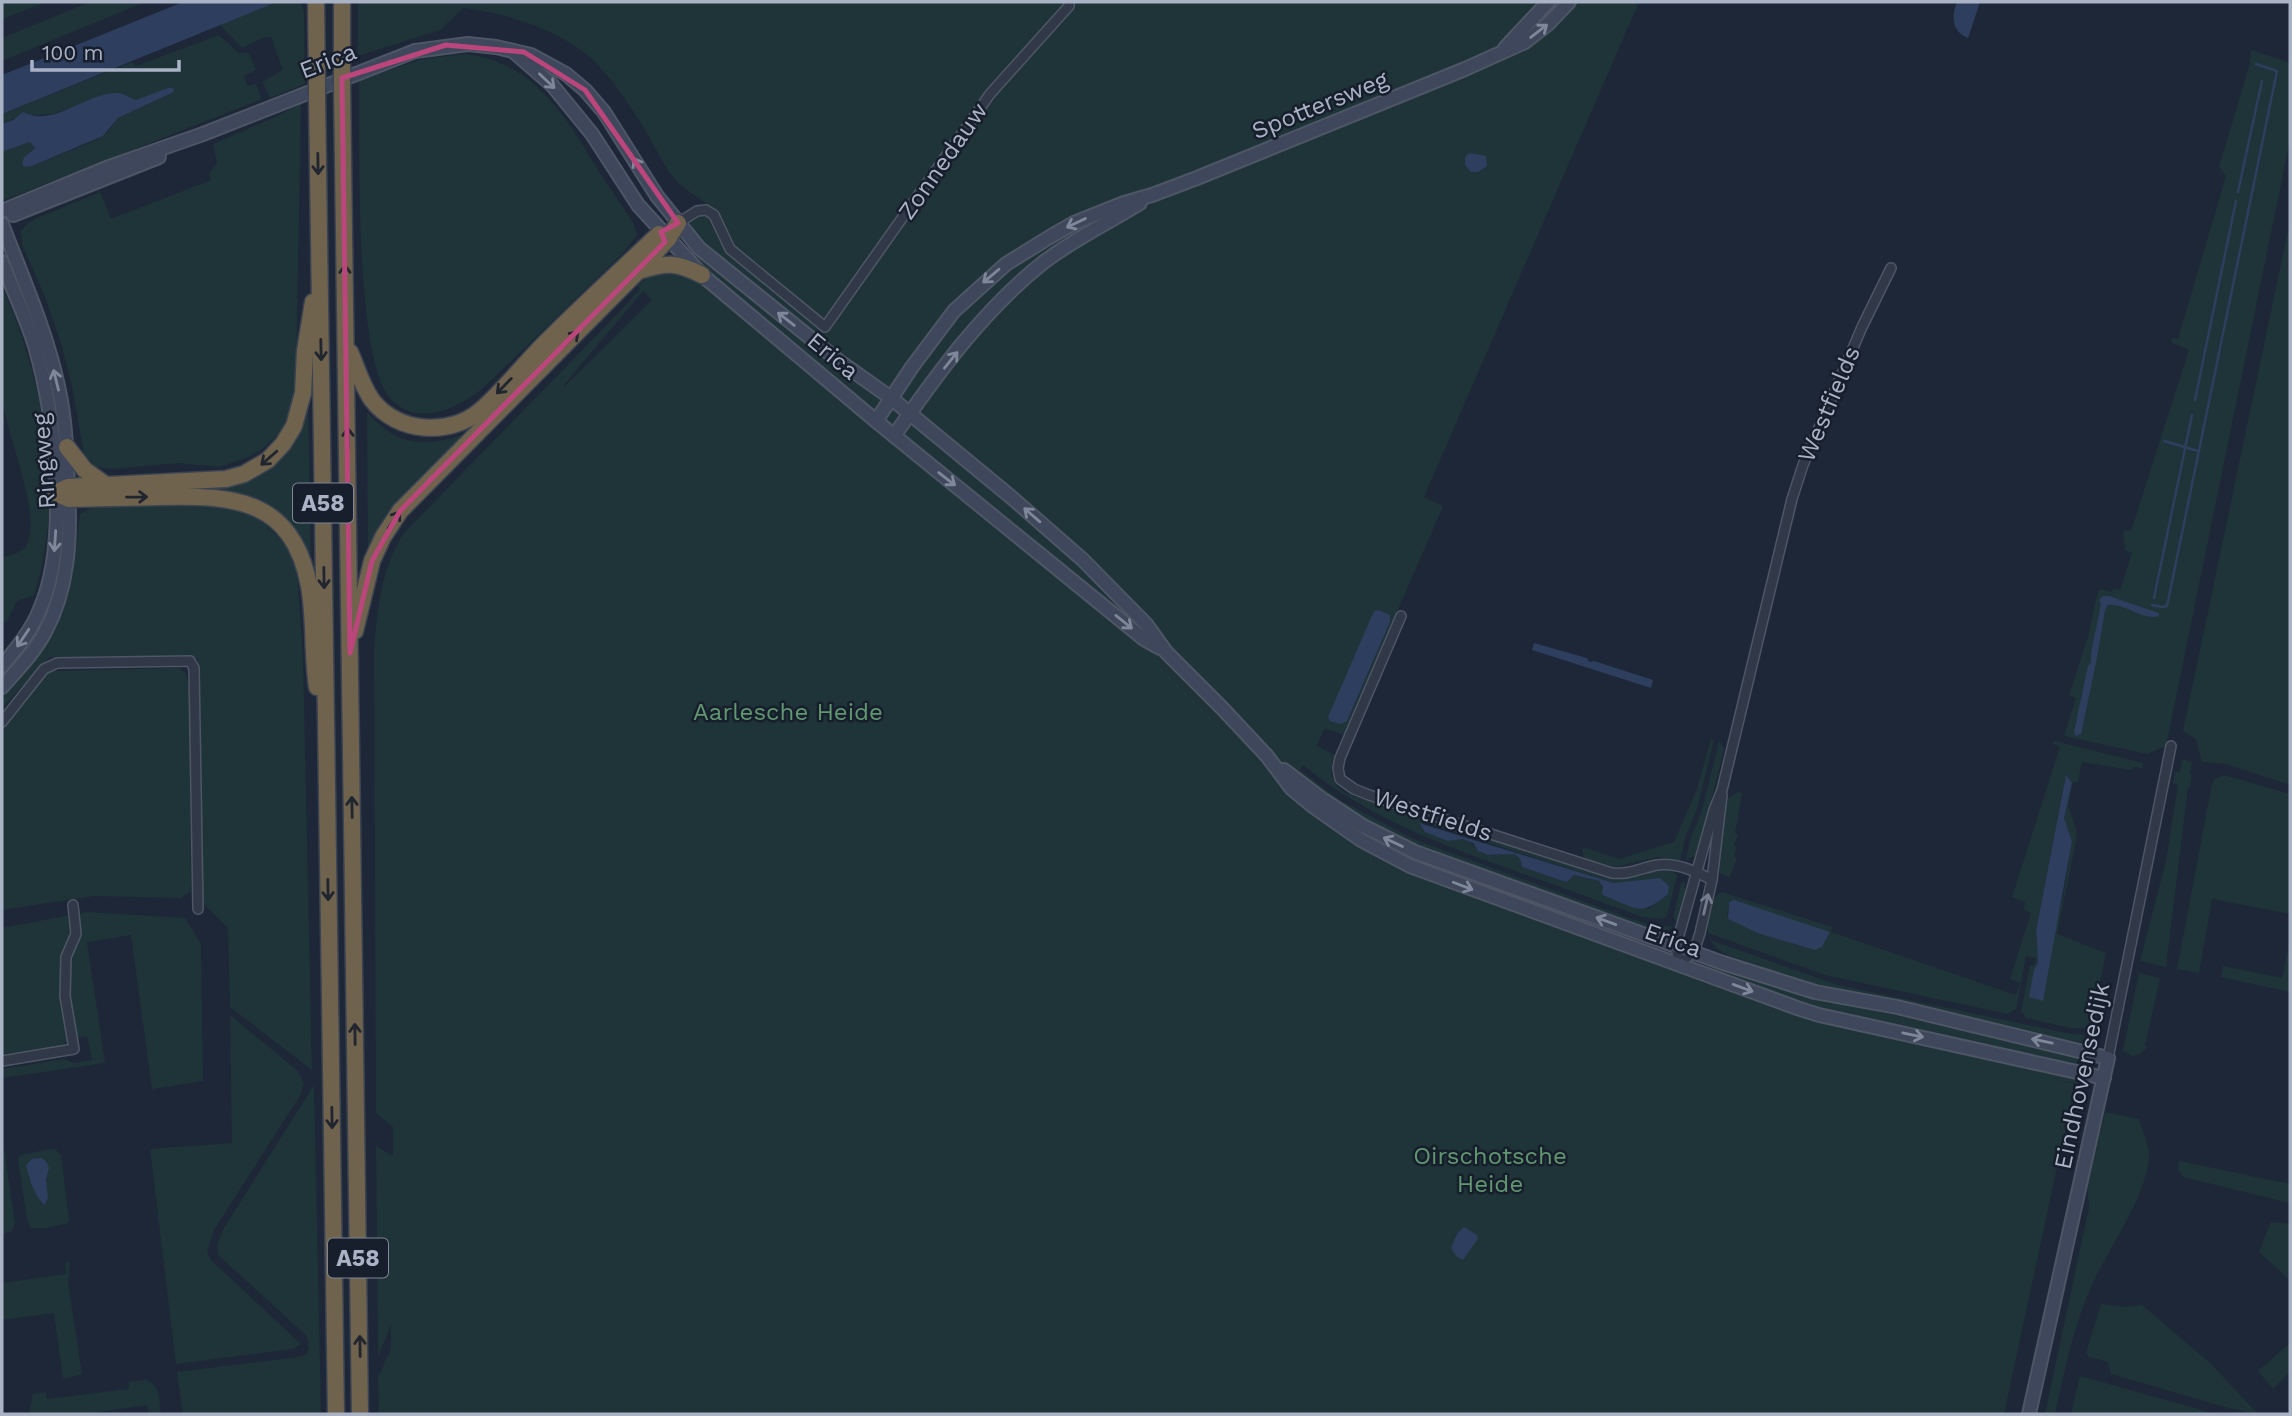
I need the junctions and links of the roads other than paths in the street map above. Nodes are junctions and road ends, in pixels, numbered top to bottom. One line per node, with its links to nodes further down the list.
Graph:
1 (342, 2): 20 (highway, A58, one-way to 1)
2 (1069, 2): 19 (street, Zonnedauw)
3 (1548, 2): 7 (main road, Spottersweg)
4 (1569, 2): 7 (main road, Spottersweg, one-way to 4)
5 (316, 6): 14 (highway, A58, one-way to 14)
6 (514, 51): 8 (main road, Erica); 12 (main road, Erica, one-way to 6); 13 (main road, Erica, one-way to 13)
7 (1503, 51): 9 (main road, Spottersweg)
8 (203, 134): 10 (main road, Erica); 11 (main road, Erica)
9 (1152, 195): 21 (main road, Spottersweg, one-way to 21); 22 (main road, Spottersweg, one-way to 9)
10 (2, 211)
11 (2, 222): 25 (main road, Ringweg, one-way to 11)
12 (678, 223): 13 (highway); 19 (street, Erica); 21 (main road, Erica, one-way to 12)
13 (664, 236): 17 (highway, A58); 18 (main road, Erica); 20 (highway, A58, one-way to 20)
14 (320, 258): 26 (highway, A58, one-way to 26); 35 (highway, A58, one-way to 35)
15 (2, 262): 27 (main road, Ringweg)
16 (1891, 268): 37 (street, Westfields)
17 (637, 272): 18 (highway); 30 (highway, A58, one-way to 17)
18 (702, 275): 23 (main road, Erica)
19 (825, 327)
20 (346, 343): 30 (highway, A58, one-way to 20)
21 (891, 398): 22 (main road, Erica); 23 (main road, Spottersweg)
22 (909, 414): 24 (main road, Spottersweg); 29 (main road, Erica, one-way to 22)
23 (876, 421): 24 (main road, Erica)
24 (894, 436): 29 (main road, Erica, one-way to 29)
25 (67, 447): 26 (highway); 27 (main road, Ringweg)
26 (106, 485): 27 (highway, A58)
27 (64, 493): 31 (main road, Ringweg, one-way to 31); 32 (main road, Ringweg); 35 (highway, A58, one-way to 35)
28 (1401, 616): 38 (street, Westfields)
29 (1166, 652): 36 (main road, Erica)
30 (350, 653): 49 (highway, A58, one-way to 30)
31 (2, 666)
32 (2, 687)
33 (2, 722): 41 (street)
34 (2171, 746): 45 (street, Eindhovensedijk)
35 (326, 749): 48 (highway, A58, one-way to 48)
36 (1267, 757): 42 (main road, Erica, one-way to 36); 44 (main road, Erica, one-way to 44)
37 (1723, 790): 38 (street, Westfields); 39 (street, Westfields)
38 (1698, 873): 39 (street, Westfields); 42 (street, Westfields)
39 (1712, 880): 43 (street, Westfields, one-way to 39)
40 (73, 905): 46 (street)
41 (198, 909)
42 (1676, 946): 43 (main road, Erica); 44 (street, Westfields)
43 (1694, 952): 44 (street); 45 (main road, Erica, one-way to 43)
44 (1679, 964): 47 (main road, Erica, one-way to 47)
45 (2108, 1058): 47 (main road, Eindhovensedijk)
46 (2, 1060)
47 (2104, 1078): 50 (main road, Eindhovensedijk)
48 (336, 1414)
49 (360, 1414)
50 (2029, 1414)

